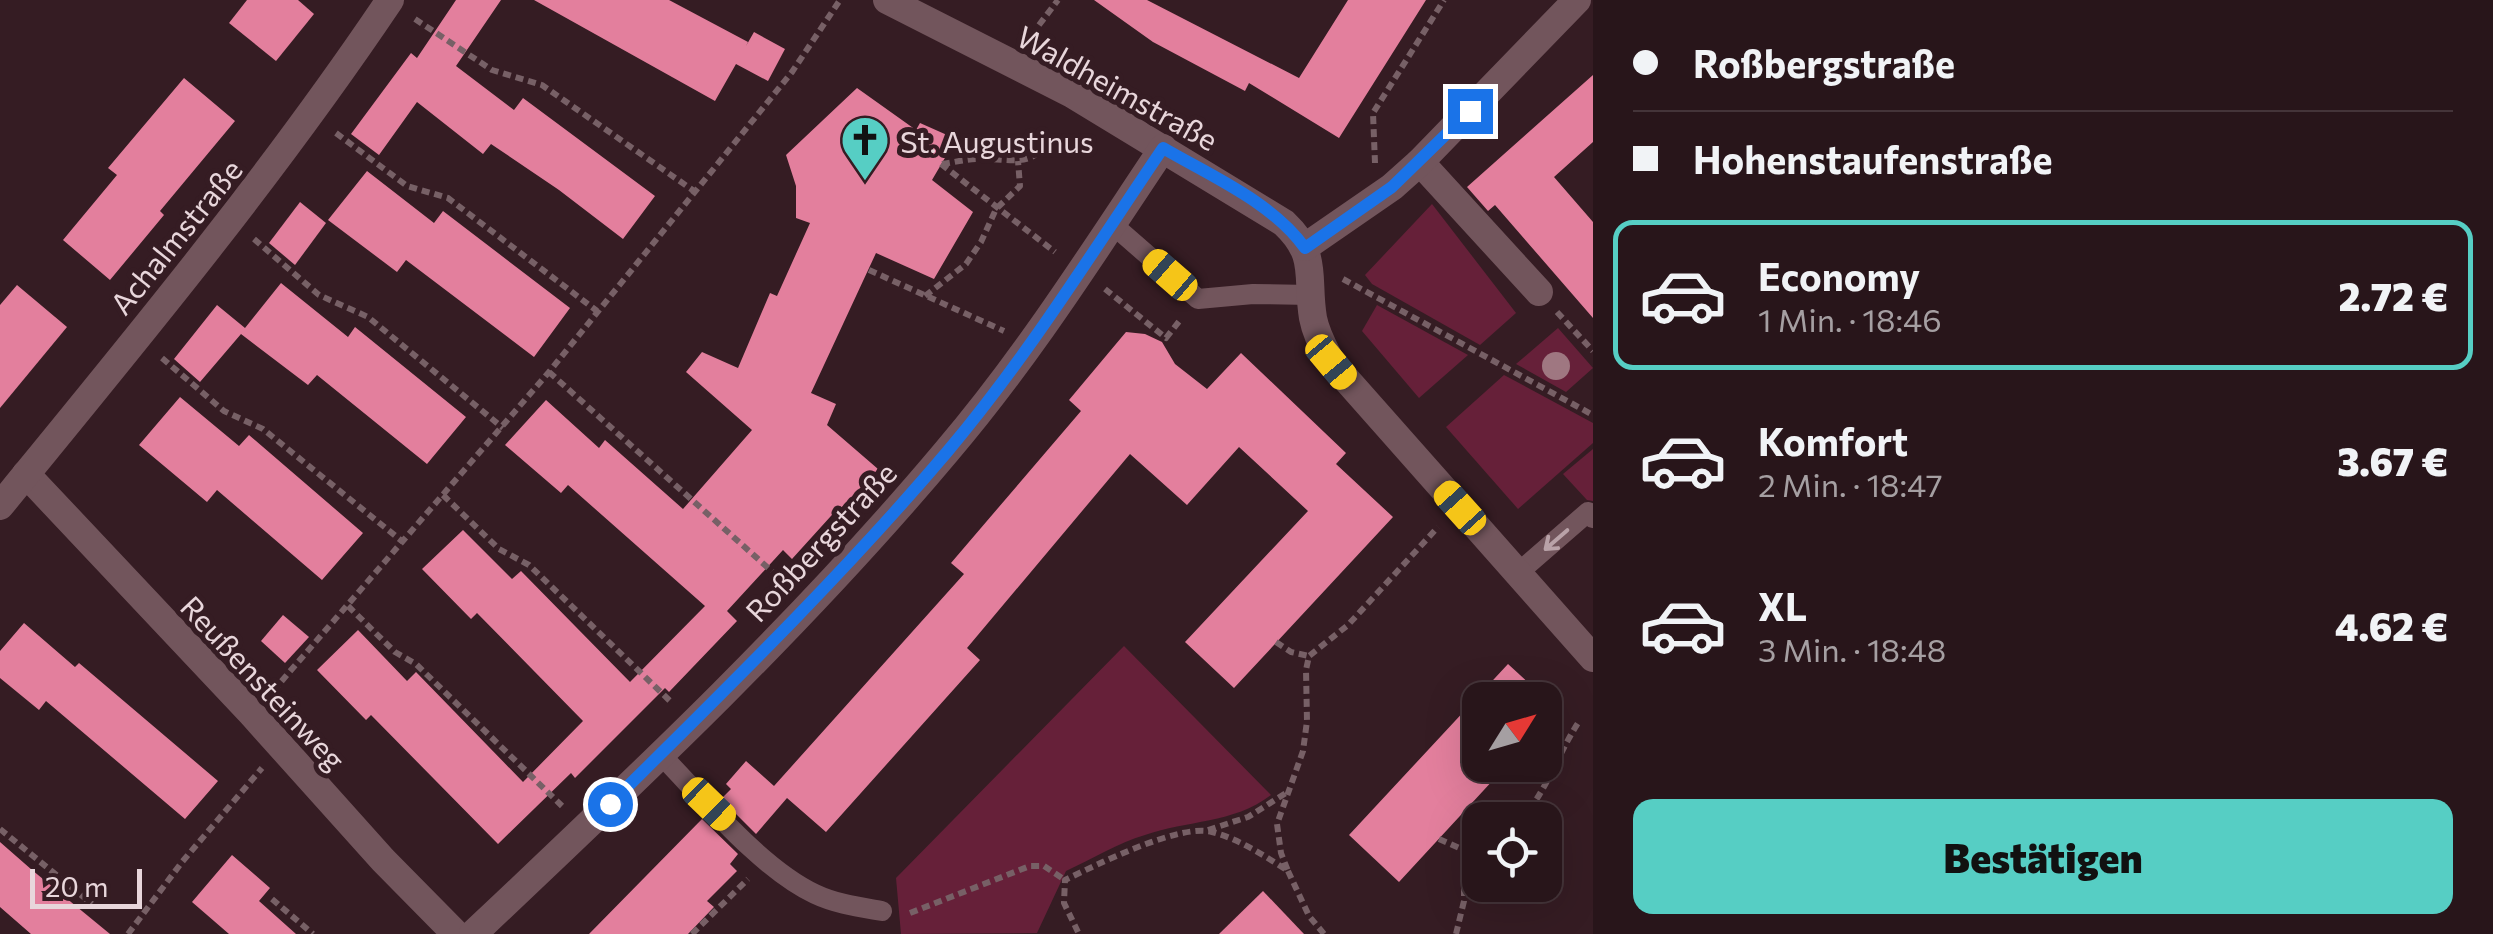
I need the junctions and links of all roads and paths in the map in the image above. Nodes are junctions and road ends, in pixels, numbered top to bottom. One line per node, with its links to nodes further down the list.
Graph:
1 (840, 0): 14 (path)
2 (887, 0): 10 (street, Waldheimstraße)
3 (1058, 0): 7 (path)
4 (1444, 0): 13 (path)
5 (1577, 0): 12 (street)
6 (389, 1): 8 (street, Achalmstraße); 14 (path)
7 (1040, 25)
8 (311, 115): 16 (street, Achalmstraße); 25 (path)
9 (1047, 144): 11 (path)
10 (1163, 148): 17 (street, Roßbergstraße); 18 (street, Waldheimstraße)
11 (1018, 162): 15 (path); 15 (path)
12 (1420, 162): 18 (street); 21 (street)
13 (1375, 167)
14 (694, 191): 25 (path)
15 (996, 208): 20 (path); 23 (path)
16 (230, 220): 26 (street, Achalmstraße); 31 (path)
17 (1112, 224): 20 (street, Roßbergstraße); 24 (lane)
18 (1308, 255): 22 (street); 30 (path)
19 (869, 270): 23 (path)
20 (1083, 272): 24 (path); 27 (street, Roßbergstraße)
21 (1540, 292): 28 (path)
22 (1311, 295): 24 (lane); 35 (street)
23 (925, 296): 27 (path)
24 (1198, 299)
25 (597, 311): 29 (path)
26 (136, 337): 32 (street, Achalmstraße); 37 (path)
27 (1033, 343): 39 (street, Roßbergstraße)
28 (1593, 351)
29 (549, 372): 31 (path); 39 (path)
30 (1593, 415)
31 (503, 428): 33 (path)
32 (26, 474): 34 (street, Achalmstraße); 44 (street, Reußensteinweg)
33 (442, 495): 37 (path); 46 (path)
34 (0, 506)
35 (1460, 508): 38 (street); 42 (path)
36 (1593, 518): 38 (lane, one-way to 38)
37 (402, 542): 40 (path)
38 (1518, 573): 43 (street)
39 (808, 604): 46 (street, Roßbergstraße)
40 (348, 606): 44 (path); 52 (path)
41 (1276, 642): 42 (path)
42 (1308, 656): 50 (path)
43 (1593, 658)
44 (252, 714): 47 (street, Reußensteinweg)
45 (1580, 720): 48 (path)
46 (692, 722): 49 (street, Roßbergstraße)
47 (282, 747): 64 (path); 66 (street, Reußensteinweg)
48 (1562, 752)
49 (660, 754): 52 (street, Roßbergstraße); 56 (lane)
50 (1287, 792): 53 (path); 57 (path)
51 (0, 829): 61 (path)
52 (584, 829): 67 (street, Roßbergstraße)
53 (1208, 830): 57 (path); 58 (path)
54 (1439, 839): 55 (path)
55 (1462, 849)
56 (765, 859): 62 (lane); 68 (path)
57 (1288, 871): 69 (path)
58 (1065, 880): 62 (path); 63 (path)
59 (272, 899): 65 (path)
60 (1464, 902): 70 (path)
61 (92, 904)
62 (882, 911)
63 (1077, 933)
64 (128, 934)
65 (313, 934)
66 (456, 934)
67 (473, 934)
68 (692, 934)
69 (1324, 934)
70 (1456, 934)

